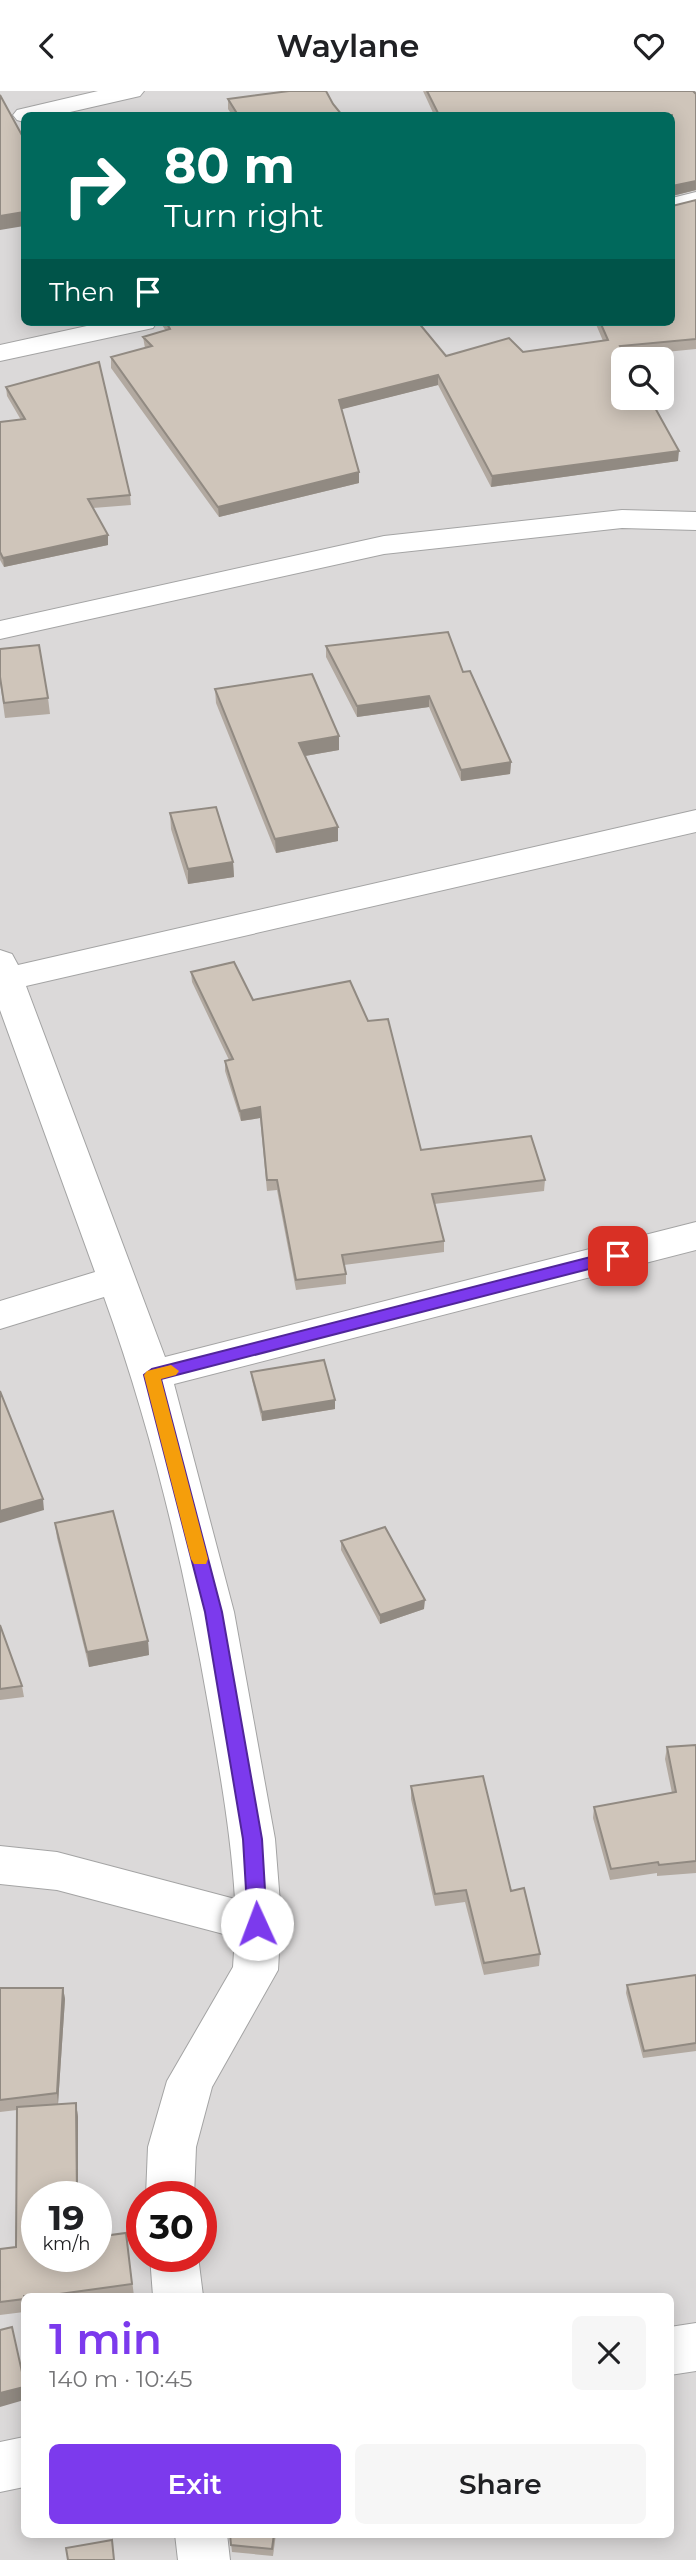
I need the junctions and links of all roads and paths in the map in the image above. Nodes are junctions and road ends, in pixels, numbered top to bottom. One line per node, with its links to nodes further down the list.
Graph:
1 (131, 91): 2 (street)
2 (42, 112)
3 (21, 117): 4 (street)
4 (0, 122)
5 (696, 200): 6 (street)
6 (675, 205)
7 (125, 326): 8 (street)
8 (0, 353)
9 (696, 521): 10 (street)
10 (0, 630)
11 (696, 821): 12 (street)
12 (3, 970): 14 (street)
13 (696, 1236): 16 (street)
14 (117, 1279): 15 (street); 16 (street)
15 (0, 1315)
16 (152, 1375): 18 (street)
17 (0, 1865): 18 (street)
18 (257, 1924): 19 (street)
19 (171, 2181)
20 (176, 2272): 21 (street)
21 (178, 2293)
22 (696, 2347): 23 (street)
23 (674, 2350)
24 (21, 2463): 25 (street)
25 (0, 2467)
26 (201, 2538): 27 (street)
27 (204, 2560)

